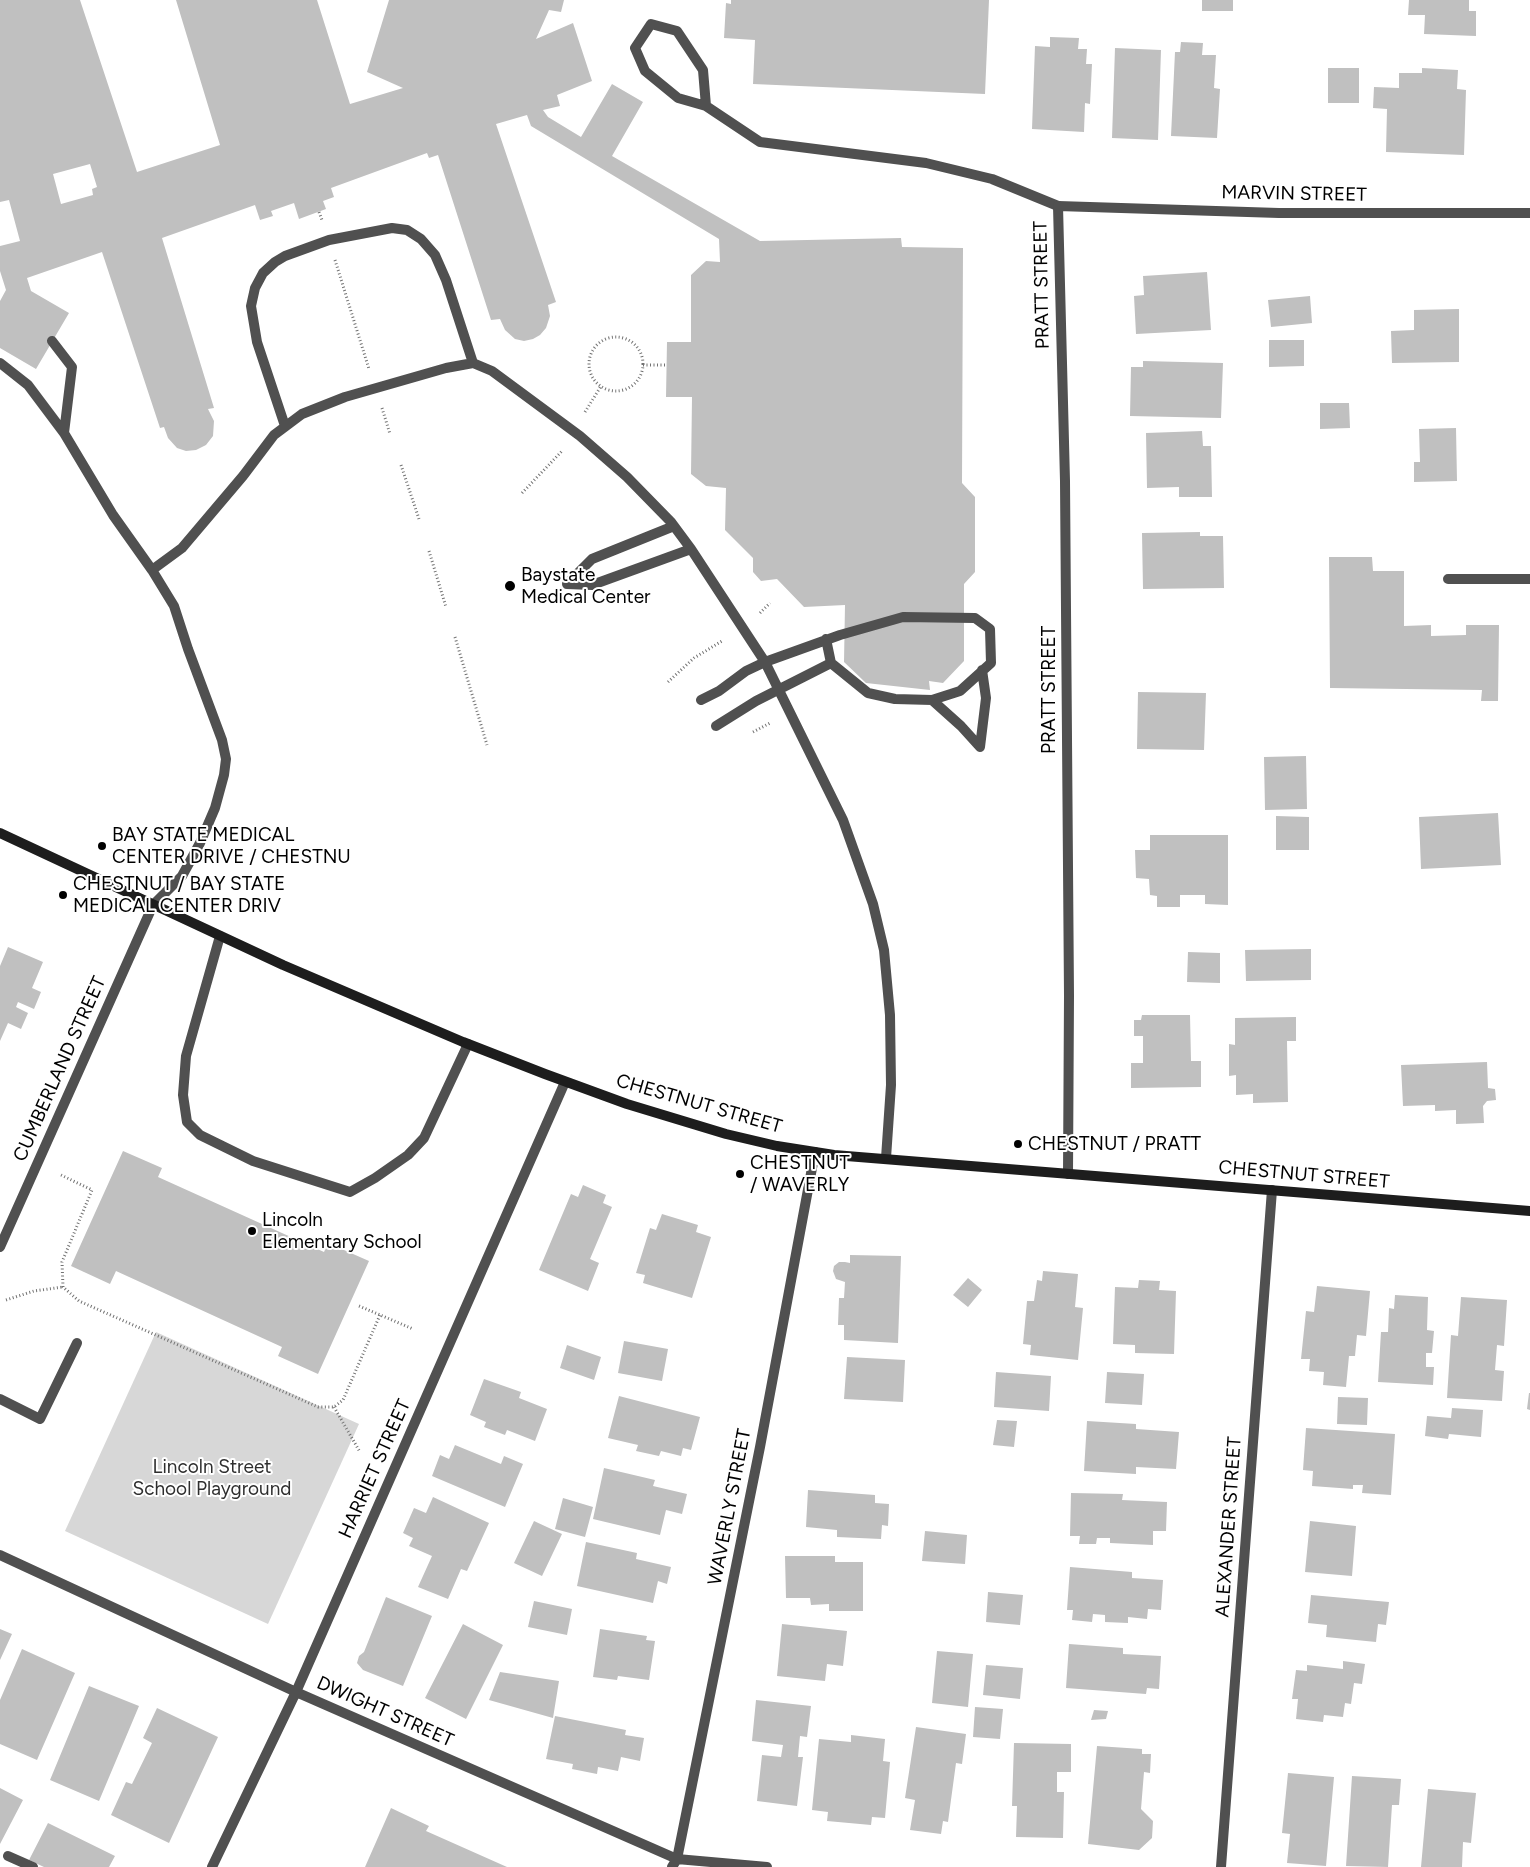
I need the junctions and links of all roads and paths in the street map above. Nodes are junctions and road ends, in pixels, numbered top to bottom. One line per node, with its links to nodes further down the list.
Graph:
1 (706, 106): 1 (street); 2 (street)
2 (1058, 206): 3 (street, MARVIN STREET); 49 (street, PRATT STREET)
3 (1530, 213)
4 (334, 254): 10 (path)
5 (52, 341): 15 (street)
6 (0, 363): 15 (street)
7 (473, 363): 14 (street); 14 (street); 21 (street)
8 (643, 364): 9 (path); 11 (path); 11 (path)
9 (666, 365)
10 (370, 372)
11 (601, 386): 13 (path)
12 (381, 406): 16 (path)
13 (584, 413)
14 (285, 426): 24 (street)
15 (64, 433): 24 (street)
16 (390, 434)
17 (566, 447): 19 (path)
18 (401, 466): 20 (path)
19 (522, 492)
20 (419, 520)
21 (674, 526): 22 (street); 22 (street)
22 (692, 549): 33 (street)
23 (429, 552): 28 (path)
24 (152, 570): 43 (street)
25 (1448, 579): 26 (street)
26 (1530, 579)
27 (770, 602): 29 (path)
28 (446, 607)
29 (755, 618)
30 (455, 637): 41 (path)
31 (826, 640): 33 (street); 34 (street); 35 (street)
32 (722, 642): 36 (path)
33 (765, 662): 37 (street); 38 (street)
34 (831, 663): 37 (street); 39 (street)
35 (982, 670): 39 (street); 39 (street)
36 (668, 682)
37 (779, 689): 40 (street); 48 (street)
38 (701, 700)
39 (932, 700)
40 (716, 726)
41 (486, 745)
42 (0, 833): 43 (main road, CHESTNUT STREET)
43 (152, 905): 44 (main road, CHESTNUT STREET); 53 (street, CUMBERLAND STREET)
44 (220, 936): 45 (main road, CHESTNUT STREET); 45 (street)
45 (468, 1044): 46 (main road, CHESTNUT STREET)
46 (566, 1082): 47 (main road, CHESTNUT STREET); 64 (street, HARRIET STREET)
47 (815, 1152): 48 (main road, CHESTNUT STREET); 66 (street, WAVERLY STREET)
48 (886, 1158): 49 (main road, CHESTNUT STREET)
49 (1068, 1174): 51 (main road, CHESTNUT STREET)
50 (61, 1176): 54 (path)
51 (1272, 1190): 52 (main road, CHESTNUT STREET); 70 (street, ALEXANDER STREET)
52 (1530, 1211)
53 (0, 1247)
54 (63, 1287): 55 (path); 61 (path)
55 (6, 1300)
56 (358, 1306): 57 (path)
57 (380, 1315): 58 (path); 61 (path)
58 (413, 1329)
59 (77, 1343): 60 (street)
60 (0, 1400)
61 (334, 1407): 62 (path)
62 (360, 1452)
63 (0, 1555): 64 (street, DWIGHT STREET)
64 (296, 1692): 66 (street, DWIGHT STREET); 68 (street, HARRIET STREET)
65 (8, 1856): 67 (street)
66 (675, 1863): 69 (street, DWIGHT STREET)
67 (33, 1867)
68 (212, 1867)
69 (767, 1867)
70 (1221, 1867)

